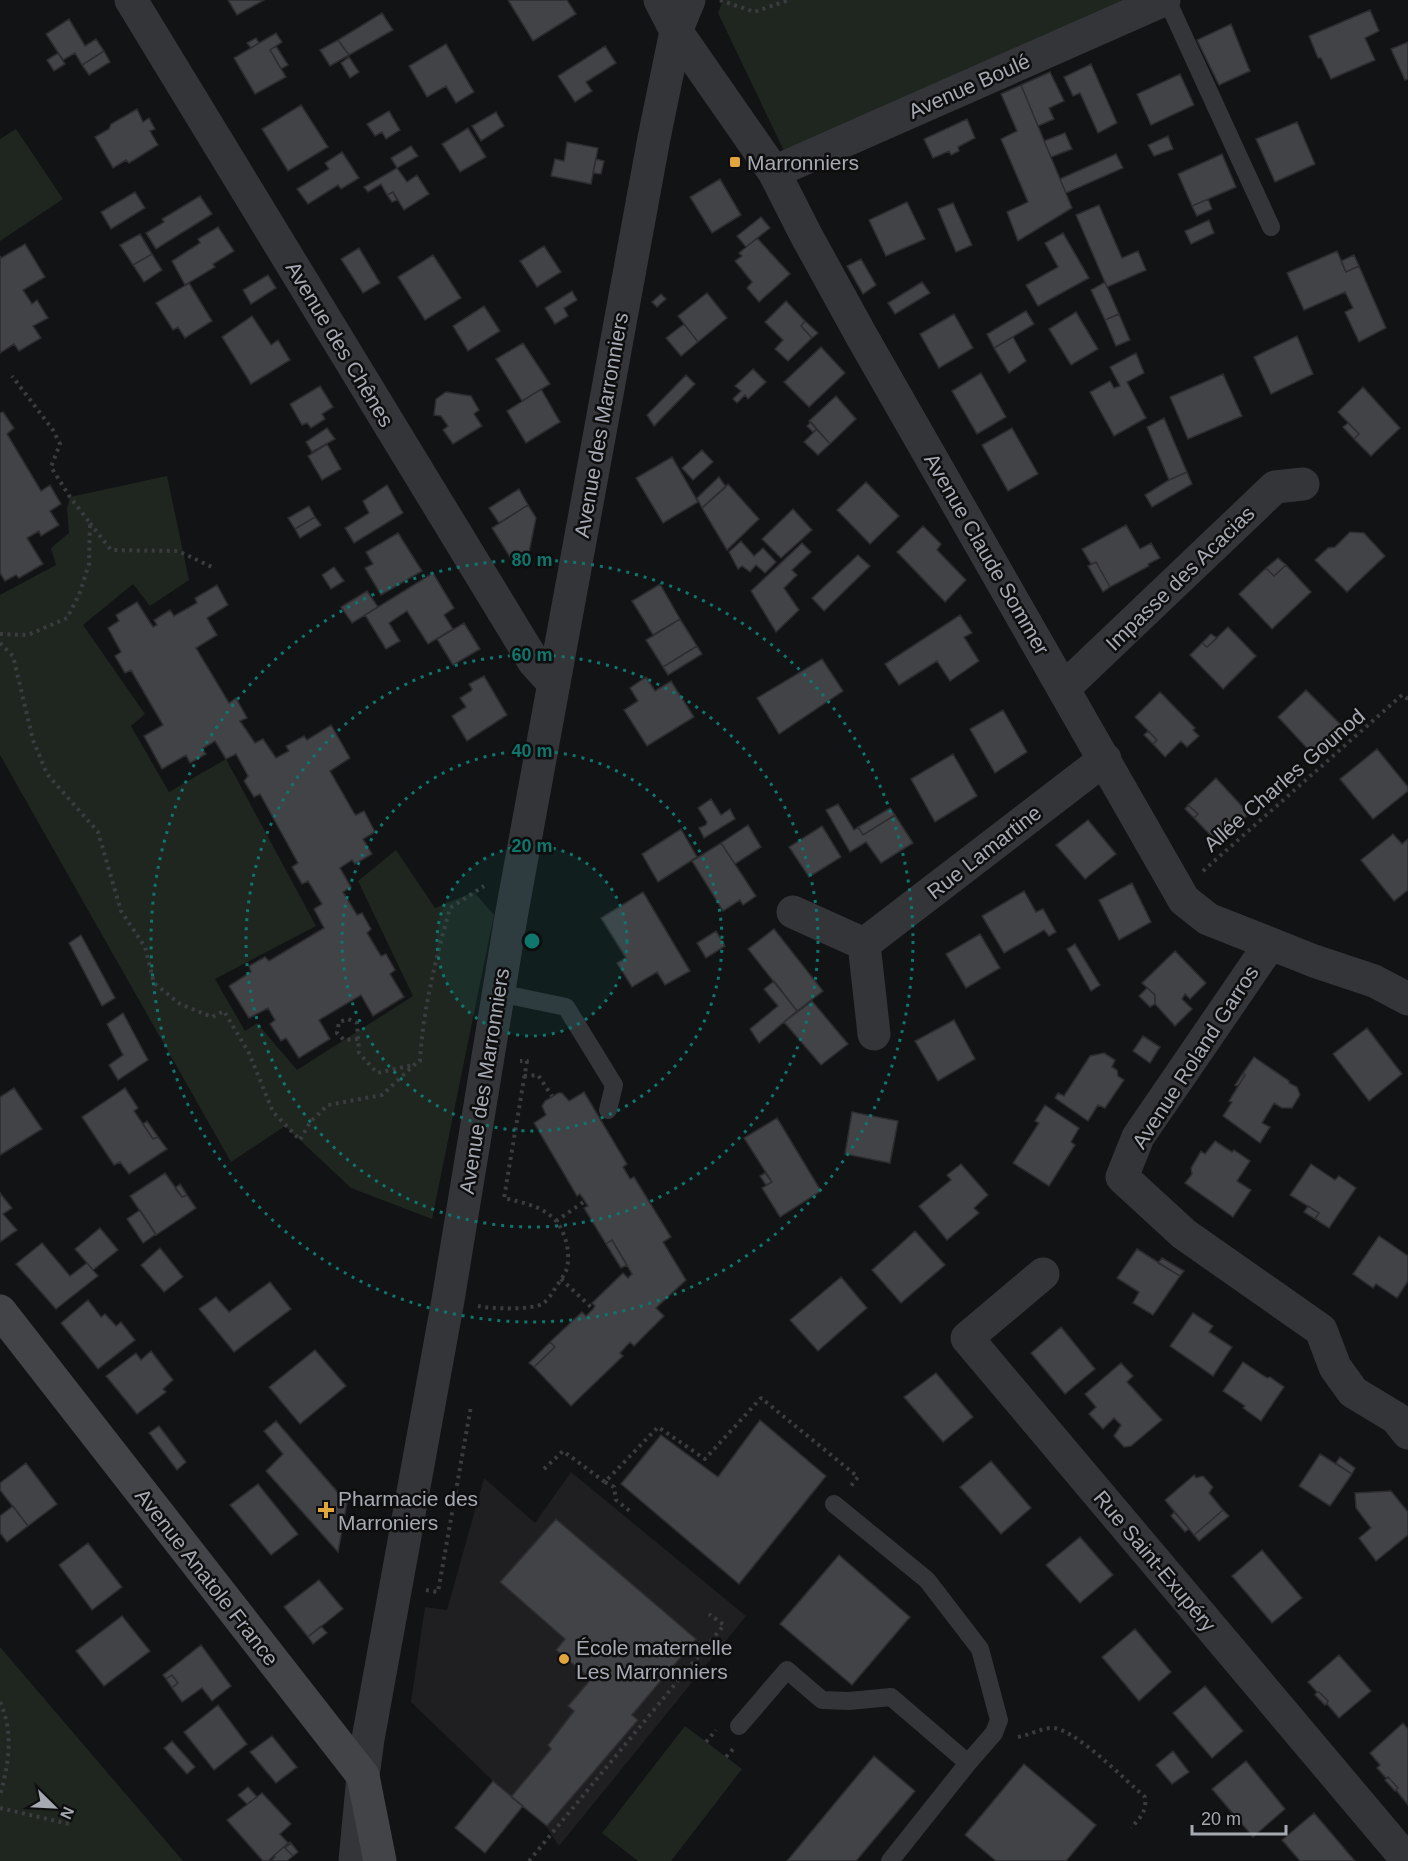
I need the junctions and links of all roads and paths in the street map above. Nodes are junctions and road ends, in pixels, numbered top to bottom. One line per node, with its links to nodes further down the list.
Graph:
1 (131, 0): 16 (street, Avenue des Chênes)
2 (660, 0): 7 (street, Avenue Claude Sommer)
3 (689, 0): 7 (street, Avenue des Marronniers)
4 (719, 0): 5 (path)
5 (789, 0)
6 (1165, 0): 8 (street, Avenue Boulé); 9 (lane)
7 (676, 31): 8 (street, Avenue Claude Sommer); 16 (street, Avenue des Marronniers)
8 (774, 172): 17 (street, Avenue Claude Sommer)
9 (1271, 227)
10 (12, 376): 12 (path)
11 (1303, 484): 17 (street, Impasse des Acacias)
12 (90, 523): 13 (path); 14 (path)
13 (212, 567)
14 (0, 634)
15 (0, 643): 30 (path)
16 (554, 684): 25 (street, Avenue des Marronniers)
17 (1064, 688): 19 (street, Avenue Claude Sommer)
18 (1408, 699): 21 (path, Allée Charles Gounod)
19 (1105, 759): 21 (street, Avenue Claude Sommer); 23 (street, Rue Lamartine)
20 (484, 886): 30 (path)
21 (1179, 891): 24 (street, Avenue Claude Sommer)
22 (793, 912): 23 (street)
23 (864, 944): 27 (street)
24 (1270, 944): 26 (street, Avenue Claude Sommer); 42 (street, Avenue Roland Garros)
25 (499, 993): 29 (street, Avenue des Marronniers); 33 (lane)
26 (1408, 999)
27 (874, 1034)
28 (358, 1039): 28 (path); 30 (path)
29 (489, 1055): 31 (path); 38 (street, Avenue des Marronniers)
30 (414, 1065)
31 (524, 1076): 32 (path); 35 (path)
32 (552, 1096)
33 (608, 1110)
34 (585, 1201): 35 (path)
35 (556, 1221): 37 (path)
36 (1043, 1274): 62 (street, Rue Saint-Exupéry)
37 (561, 1279): 38 (path); 39 (path)
38 (448, 1300): 47 (street, Avenue des Marronniers)
39 (593, 1310)
40 (0, 1311): 53 (street, Avenue Anatole France)
41 (471, 1406): 47 (path)
42 (1408, 1433)
43 (544, 1469): 44 (path)
44 (605, 1482): 45 (path); 46 (path)
45 (840, 1498): 51 (lane)
46 (631, 1512)
47 (396, 1585): 53 (street, Avenue des Marronniers)
48 (710, 1614): 60 (path)
49 (0, 1702): 54 (path)
50 (739, 1726): 52 (lane)
51 (994, 1733): 52 (lane); 57 (path)
52 (968, 1763): 61 (lane)
53 (363, 1776): 58 (street); 59 (street)
54 (0, 1796)
55 (0, 1808): 56 (path)
56 (69, 1824)
57 (1131, 1828)
58 (355, 1861)
59 (380, 1861)
60 (529, 1861)
61 (890, 1861)
62 (1408, 1861)

